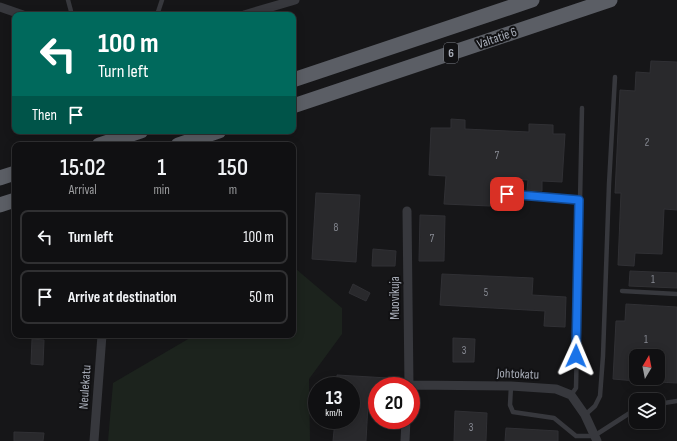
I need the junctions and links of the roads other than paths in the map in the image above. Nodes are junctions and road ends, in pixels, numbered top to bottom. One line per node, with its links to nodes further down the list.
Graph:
1 (68, 0): 8 (lane)
2 (162, 0): 9 (lane)
3 (295, 0): 10 (street)
4 (532, 0): 12 (highway, Valtatie 6 / 6)
5 (610, 0): 13 (highway, Valtatie 6 / 6)
6 (0, 7): 7 (street)
7 (14, 12)
8 (71, 12)
9 (159, 12)
10 (254, 12)
11 (615, 77): 36 (lane)
12 (296, 79)
13 (296, 105)
14 (582, 108): 22 (lane)
15 (132, 134): 17 (highway)
16 (210, 134): 18 (highway)
17 (108, 142)
18 (187, 142)
19 (12, 174): 20 (highway)
20 (0, 178)
21 (507, 194): 22 (lane)
22 (579, 200): 32 (lane)
23 (12, 201): 24 (highway)
24 (0, 205)
25 (407, 210): 29 (street, Muovikuja)
26 (622, 291): 27 (lane)
27 (677, 294)
28 (102, 338): 39 (street, Neulekatu)
29 (409, 377)
30 (420, 385): 31 (street, Johtokatu)
31 (511, 386): 32 (street, Johtokatu); 38 (lane)
32 (572, 395): 36 (street)
33 (677, 401): 34 (lane)
34 (665, 403)
35 (629, 414): 38 (lane)
36 (585, 415): 38 (street)
37 (406, 429): 40 (street)
38 (596, 438)
39 (94, 441)
40 (405, 441)

